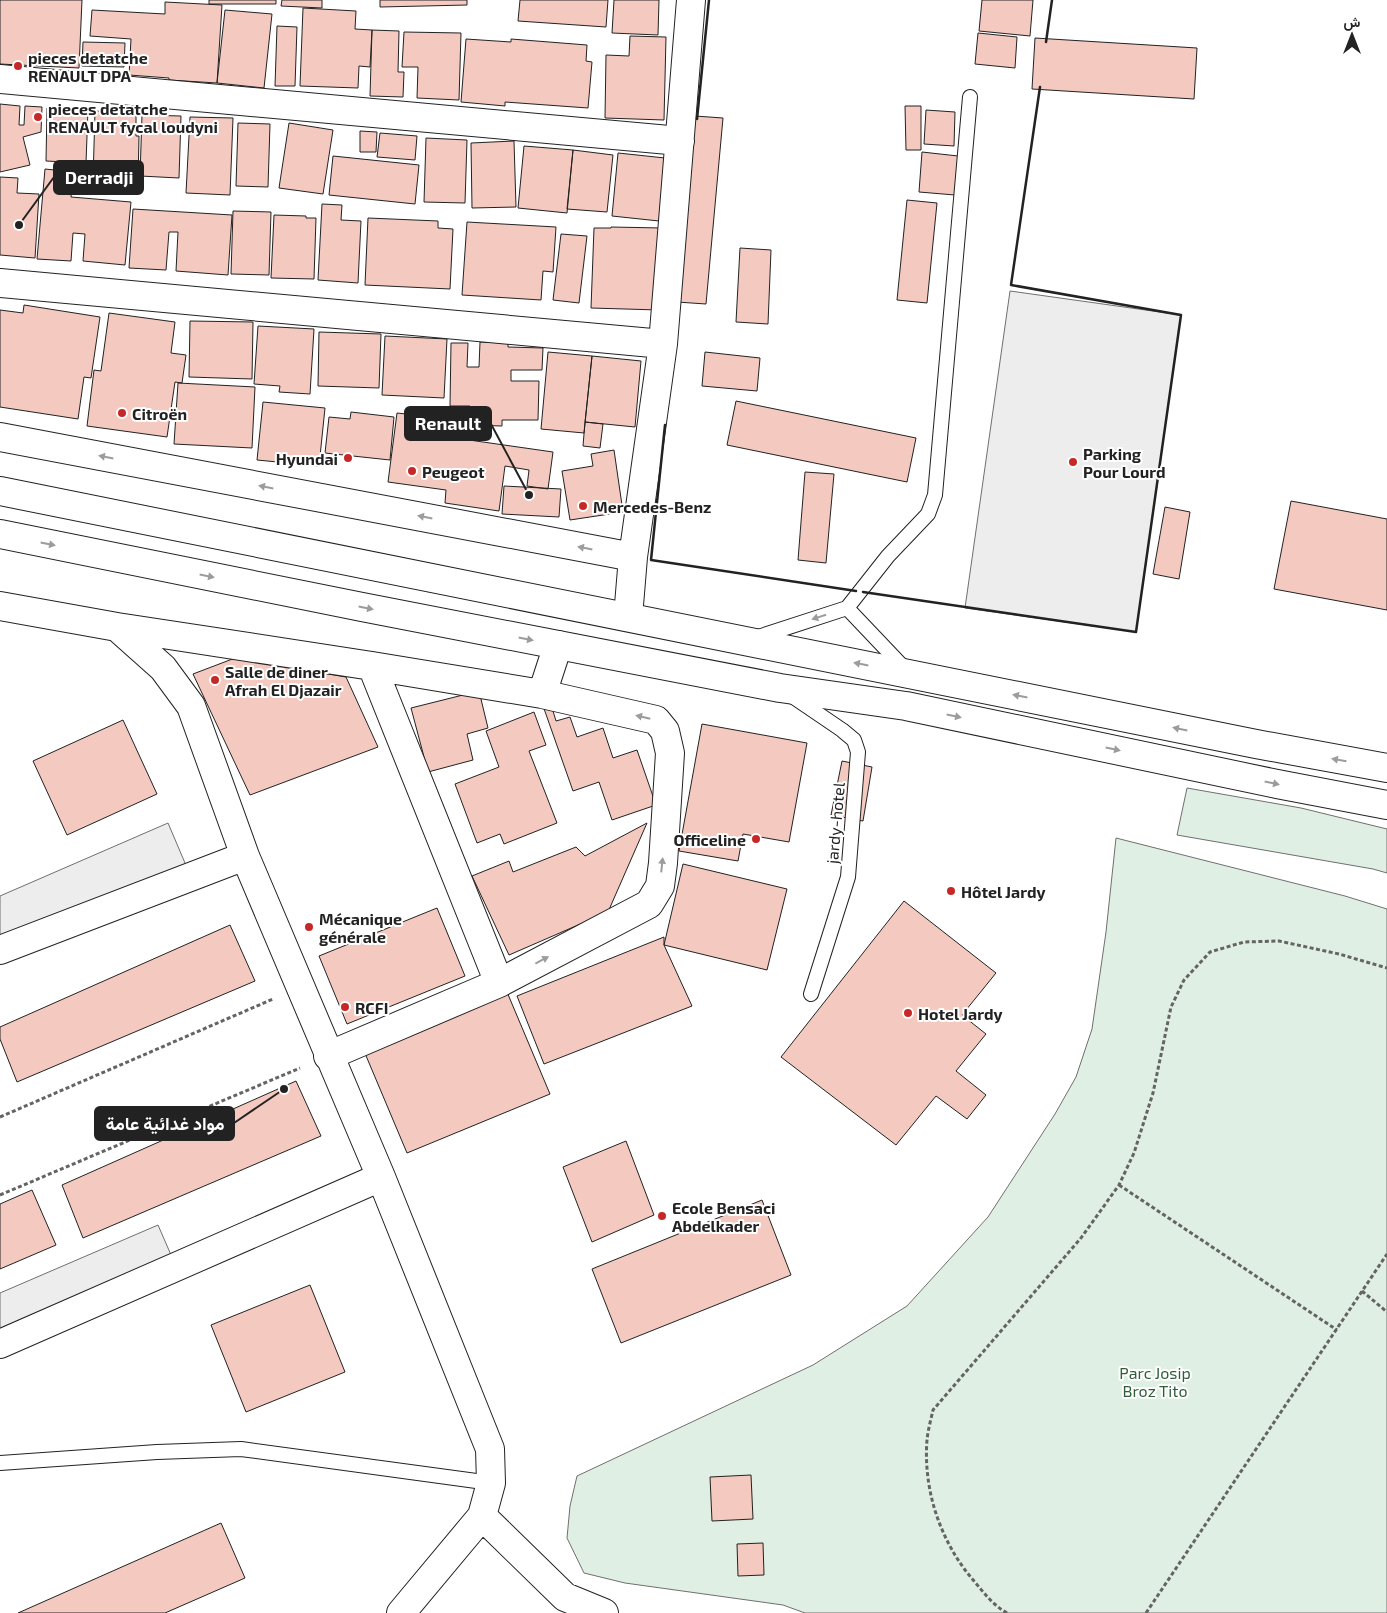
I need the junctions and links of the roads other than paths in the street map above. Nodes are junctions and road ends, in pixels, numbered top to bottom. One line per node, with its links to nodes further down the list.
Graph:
1 (690, 0): 4 (main road)
2 (0, 79): 4 (main road)
3 (970, 97): 12 (lane)
4 (680, 141): 6 (main road)
5 (0, 283): 6 (main road)
6 (663, 344): 10 (main road)
7 (0, 437): 10 (main road, one-way to 7)
8 (0, 491): 13 (main road)
9 (0, 534): 16 (main road, one-way to 16)
10 (633, 557): 13 (main road)
11 (0, 606): 14 (main road)
12 (847, 608): 15 (lane, one-way to 15); 18 (lane)
13 (628, 617): 15 (main road)
14 (117, 627): 17 (main road); 23 (main road)
15 (746, 641): 18 (main road, one-way to 15)
16 (558, 646): 19 (main road); 20 (main road)
17 (372, 666): 20 (main road); 25 (main road)
18 (909, 674): 21 (main road, one-way to 18)
19 (780, 688): 22 (main road, one-way to 22); 26 (lane, jardy-hotel)
20 (542, 694): 25 (main road, one-way to 20)
21 (1387, 768)
22 (1387, 805)
23 (245, 856): 24 (main road); 27 (main road)
24 (0, 950)
25 (499, 983): 27 (main road)
26 (811, 994)
27 (328, 1056): 28 (main road)
28 (381, 1177): 29 (main road); 31 (main road)
29 (0, 1344)
30 (0, 1463): 31 (lane)
31 (491, 1483): 32 (main road)
32 (482, 1516): 33 (main road); 34 (main road)
33 (401, 1613)
34 (604, 1613)

